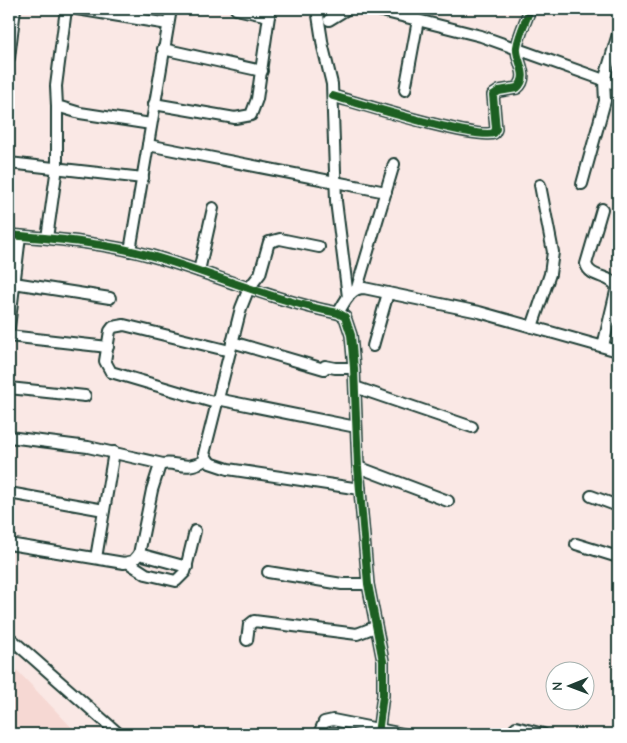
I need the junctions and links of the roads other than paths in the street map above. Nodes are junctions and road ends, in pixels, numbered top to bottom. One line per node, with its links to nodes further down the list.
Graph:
1 (15, 9): 17 (street)
2 (66, 9): 24 (street)
3 (77, 9): 13 (street)
4 (171, 9): 13 (street)
5 (236, 9): 10 (street)
6 (317, 9): 22 (street)
7 (347, 9): 11 (street)
8 (374, 9): 12 (street)
9 (530, 9): 15 (street)
10 (270, 12): 18 (street)
11 (328, 20)
12 (418, 20): 15 (street); 21 (street)
13 (168, 24): 16 (street)
14 (618, 34): 19 (street)
15 (517, 48): 19 (street); 22 (street)
16 (163, 50): 18 (street); 23 (street)
17 (9, 58)
18 (262, 71): 23 (street)
19 (604, 81): 20 (street); 32 (street)
20 (618, 85)
21 (405, 90)
22 (333, 96): 31 (street)
23 (154, 104): 25 (street)
24 (58, 106): 25 (street); 29 (street)
25 (151, 124): 26 (street)
26 (148, 145): 30 (street); 31 (street)
27 (9, 163): 29 (street)
28 (394, 164): 34 (street)
29 (57, 167): 30 (street); 39 (street)
30 (143, 178): 41 (street)
31 (334, 180): 34 (street); 47 (street)
32 (582, 184)
33 (540, 185): 50 (street)
34 (386, 192): 45 (street)
35 (213, 208): 42 (street)
36 (602, 209): 55 (street)
37 (9, 236): 38 (street)
38 (20, 236): 39 (street); 43 (street)
39 (47, 238): 41 (street)
40 (319, 247): 44 (street)
41 (130, 251): 42 (street)
42 (199, 271): 44 (street)
43 (14, 283): 48 (street); 51 (street)
44 (249, 288): 49 (street); 53 (street)
45 (357, 288): 46 (street); 47 (street)
46 (388, 294): 50 (street); 54 (street)
47 (348, 297): 49 (street)
48 (110, 298)
49 (338, 313): 58 (street)
50 (532, 327): 55 (street)
51 (9, 328)
52 (9, 336): 56 (street)
53 (231, 346): 56 (street); 58 (street); 62 (street)
54 (373, 346)
55 (603, 346): 57 (street)
56 (108, 347): 62 (street)
57 (618, 351)
58 (354, 368): 59 (street)
59 (354, 387): 63 (street); 64 (street)
60 (9, 388): 61 (street)
61 (85, 396)
62 (217, 401): 63 (street); 67 (street)
63 (356, 427): 69 (street)
64 (472, 427)
65 (9, 437): 66 (street)
66 (114, 452): 68 (street); 75 (street)
67 (205, 460): 68 (street); 70 (street)
68 (163, 464): 79 (street)
69 (358, 467): 70 (street); 73 (street)
70 (360, 489): 85 (street)
71 (9, 493): 75 (street)
72 (591, 496): 74 (street)
73 (448, 501)
74 (618, 506)
75 (104, 510): 81 (street)
76 (195, 532): 83 (street)
77 (9, 544): 81 (street)
78 (576, 544): 80 (street)
79 (139, 554): 82 (street); 83 (street)
80 (618, 557)
81 (96, 558): 82 (street)
82 (129, 563): 83 (street)
83 (187, 567)
84 (268, 572): 85 (street)
85 (368, 584): 86 (street)
86 (375, 627): 88 (street); 90 (street)
87 (9, 637): 91 (street)
88 (247, 640)
89 (516, 727): 94 (street)
90 (378, 731): 92 (street); 93 (street)
91 (120, 734)
92 (319, 734)
93 (403, 734)
94 (544, 734)

